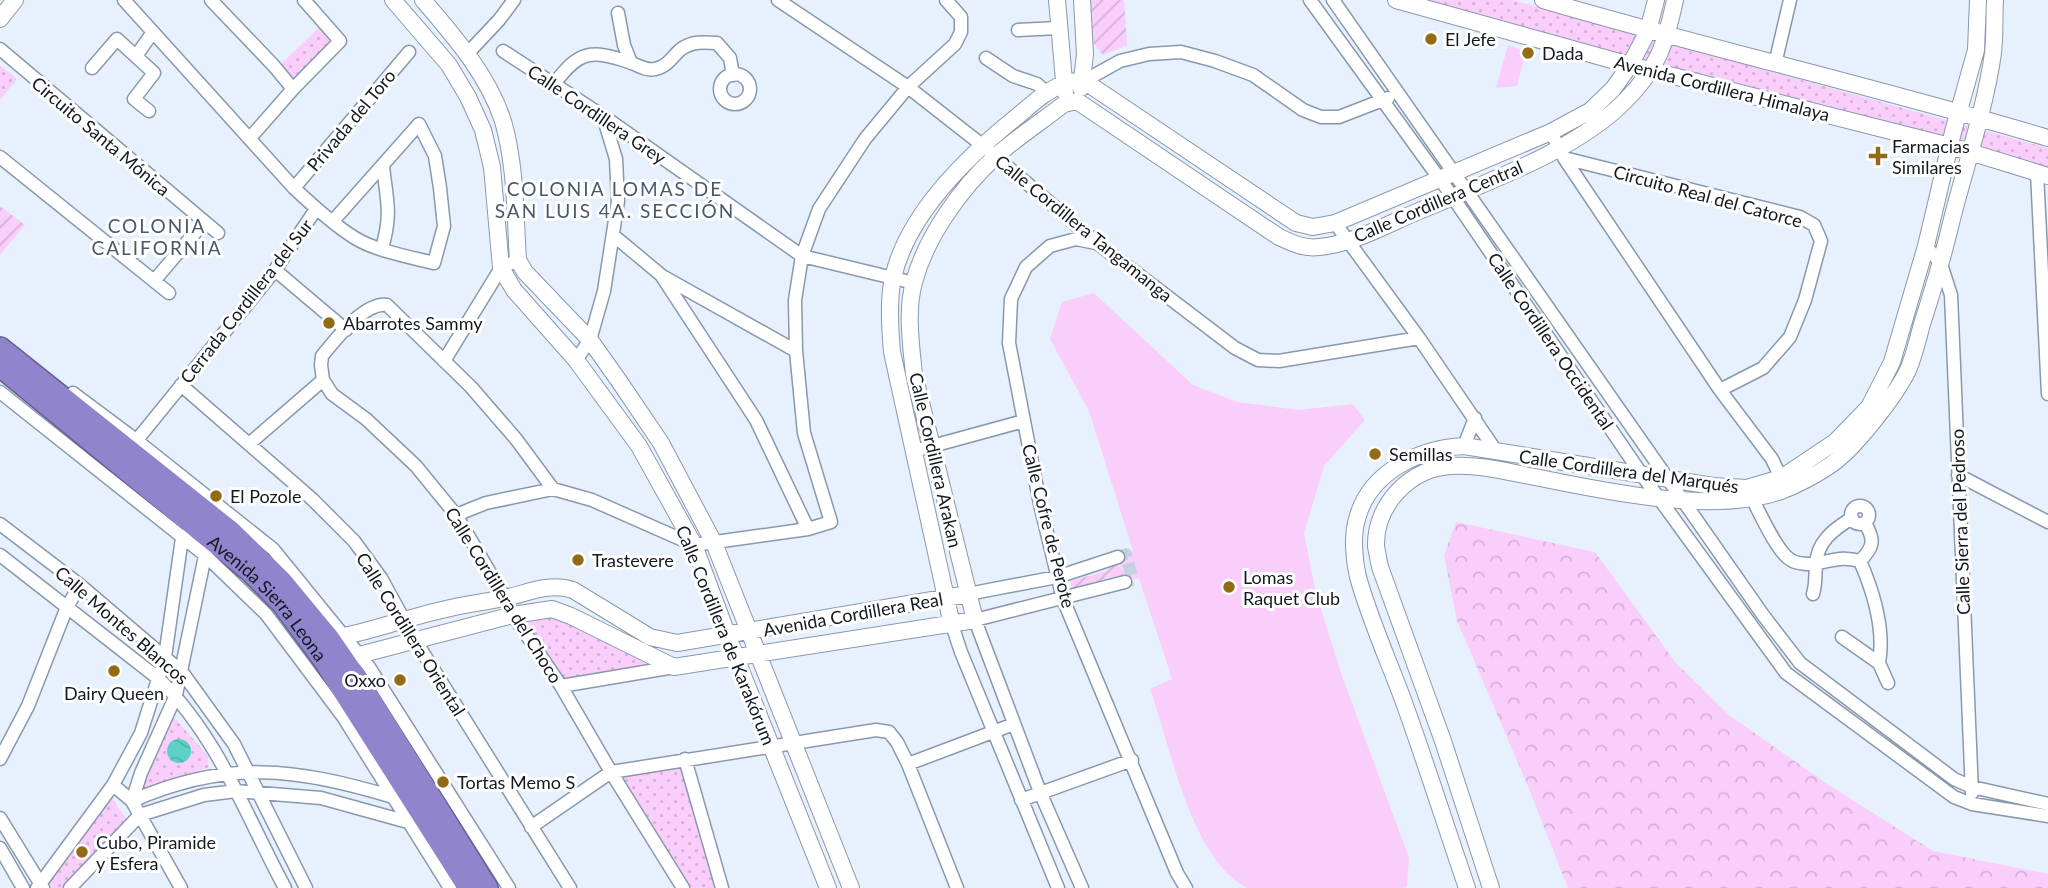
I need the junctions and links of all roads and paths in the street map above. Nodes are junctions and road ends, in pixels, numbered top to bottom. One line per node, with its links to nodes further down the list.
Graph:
1 (124, 0): 26 (street, Cerrada Cordillera del Sur)
2 (211, 0): 46 (street)
3 (304, 0): 46 (street)
4 (423, 0): 33 (street)
5 (514, 0): 33 (street)
6 (778, 0): 45 (street, Calle Cordillera Tangamanga)
7 (946, 0): 45 (street)
8 (1057, 0): 23 (street)
9 (1082, 0): 42 (street)
10 (1310, 0): 49 (street, Calle Cordillera Occidental)
11 (1333, 0): 48 (street, Calle Cordillera Occidental)
12 (1396, 0): 38 (street, Avenida Cordillera Himalaya)
13 (1543, 0): 25 (street, Avenida Cordillera Himalaya)
14 (1656, 0): 25 (street, Calle Cordillera Central)
15 (1675, 0): 27 (street, Calle Cordillera Central)
16 (1790, 0): 37 (street)
17 (1978, 0): 29 (street, Calle Cordillera del Marqués)
18 (1995, 0): 32 (street, Calle Cordillera del Marqués)
19 (17, 1): 22 (street)
20 (398, 2): 83 (street, Calle Cordillera de Karakórum)
21 (618, 13): 36 (street)
22 (0, 19)
23 (1059, 28): 24 (street); 43 (street)
24 (1018, 30)
25 (1648, 31): 27 (street, Avenida Cordillera Himalaya); 38 (street, Calle Cordillera Central)
26 (153, 32): 34 (street); 56 (street, Cerrada Cordillera del Sur)
27 (1668, 35): 37 (street, Avenida Cordillera Himalaya); 40 (street, Calle Cordillera Central)
28 (0, 49): 72 (street, Circuito Santa Mónica)
29 (1976, 50): 32 (street); 52 (street, Calle Cordillera del Marqués)
30 (503, 51): 44 (street, Calle Cordillera Grey)
31 (409, 52): 68 (street, Privada del Toro)
32 (1993, 53): 54 (street, Calle Cordillera del Marqués)
33 (467, 54): 81 (street)
34 (136, 56): 39 (street); 51 (street)
35 (986, 58): 47 (street)
36 (631, 63): 41 (street); 44 (street)
37 (1775, 64): 52 (street, Avenida Cordillera Himalaya)
38 (1630, 65): 40 (street, Avenida Cordillera Himalaya); 55 (street, Calle Cordillera Central)
39 (92, 68)
40 (1653, 70): 59 (street, Avenida Cordillera Himalaya); 61 (street, Calle Cordillera Central)
41 (733, 75)
42 (1084, 81): 43 (street, Calle Cordillera Arakan); 49 (street, Calle Cordillera Arakan); 50 (street); 73 (street, Calle Cordillera Central)
43 (1065, 83): 47 (street, Calle Cordillera Arakan); 50 (street)
44 (554, 84): 53 (street, Calle Cordillera Grey)
45 (908, 87): 58 (street, Calle Cordillera Tangamanga); 80 (street)
46 (293, 89): 56 (street)
47 (1046, 92): 58 (street, Calle Cordillera Arakan)
48 (1398, 93): 49 (street, Calle Cordillera Arakan); 65 (street, Calle Cordillera Occidental)
49 (1382, 101): 67 (street, Calle Cordillera Occidental)
50 (1071, 103): 63 (street, Calle Cordillera Arakan); 76 (street, Calle Cordillera Central)
51 (149, 110)
52 (1958, 111): 54 (street, Avenida Cordillera Himalaya); 59 (street, Calle Cordillera del Marqués)
53 (603, 116): 75 (street); 80 (street, Calle Cordillera Grey)
54 (1978, 117): 57 (street, Avenida Cordillera Himalaya); 60 (street, Calle Cordillera del Marqués)
55 (1551, 132): 61 (street); 65 (street, Calle Cordillera Central)
56 (250, 138): 68 (street, Cerrada Cordillera del Sur)
57 (2048, 138)
58 (982, 145): 63 (street, Calle Cordillera Tangamanga); 86 (street, Calle Cordillera Arakan)
59 (1950, 146): 60 (street, Avenida Cordillera Himalaya); 78 (street, Calle Cordillera del Marqués)
60 (1969, 151): 66 (street, Avenida Cordillera Himalaya); 82 (street, Calle Cordillera del Marqués)
61 (1562, 153): 69 (street, Calle Cordillera Central); 103 (street); 103 (street, Circuito Real del Catorce)
62 (0, 157): 87 (street)
63 (995, 157): 77 (street, Calle Cordillera Tangamanga); 88 (street, Calle Cordillera Arakan)
64 (383, 167): 71 (street); 79 (street); 79 (street)
65 (1455, 174): 67 (street, Calle Cordillera Central); 69 (street, Calle Cordillera Occidental)
66 (2042, 175): 105 (street)
67 (1439, 180): 69 (street, Calle Cordillera Occidental); 73 (street, Calle Cordillera Central)
68 (294, 188): 70 (street, Cerrada Cordillera del Sur)
69 (1459, 193): 76 (street, Calle Cordillera Central); 115 (street, Calle Cordillera Occidental); 117 (street, Calle Cordillera Occidental)
70 (316, 209): 71 (street); 84 (street, Cerrada Cordillera del Sur)
71 (333, 220): 79 (street)
72 (204, 222): 74 (street, Circuito Santa Mónica); 87 (street)
73 (1335, 223): 76 (street)
74 (218, 233)
75 (613, 235): 85 (street); 93 (street)
76 (1348, 241): 92 (street)
77 (1097, 243): 92 (street, Calle Cordillera Tangamanga); 107 (street, Calle Cofre de Perote)
78 (1926, 246): 82 (street, Calle Sierra del Pedroso); 118 (street, Calle Cordillera del Marqués)
79 (382, 248)
80 (803, 256): 86 (street, Calle Cordillera Grey); 95 (street)
81 (518, 260): 83 (street); 93 (street, Calle Cordillera de Karakórum)
82 (1941, 264): 116 (street, Calle Sierra del Pedroso); 123 (street, Calle Cordillera del Marqués)
83 (501, 268): 96 (street, Calle Cordillera de Karakórum); 97 (street)
84 (275, 270): 90 (street); 102 (street, Cerrada Cordillera del Sur)
85 (660, 275): 95 (street); 130 (street)
86 (893, 277): 88 (street, Calle Cordillera Grey); 112 (street, Calle Cordillera Arakan)
87 (154, 281): 89 (street)
88 (914, 283): 110 (street, Calle Cordillera Arakan)
89 (169, 293)
90 (346, 330): 97 (street); 101 (street)
91 (0, 334): 99 (highway)
92 (1419, 338): 106 (street)
93 (590, 340): 96 (street); 132 (street, Calle Cordillera de Karakórum)
94 (0, 348): 99 (highway, Avenida Sierra Leona)
95 (796, 351): 130 (street)
96 (576, 360): 133 (street, Calle Cordillera de Karakórum)
97 (444, 361): 121 (street)
98 (0, 366): 111 (highway, Avenida Sierra Leona)
99 (25, 368): 111 (highway, Avenida Sierra Leona)
100 (0, 380): 111 (highway)
101 (323, 380): 108 (street); 127 (street, Calle Cordillera del Choco)
102 (181, 385): 108 (street, Calle Cordillera Oriental); 111 (street, Cerrada Cordillera del Sur)
103 (1720, 390): 118 (street)
104 (0, 392): 131 (street, Avenida Sierra Leona)
105 (2048, 394)
106 (1475, 418): 109 (street); 113 (street)
107 (1024, 421): 110 (street); 140 (street, Calle Cofre de Perote)
108 (249, 444): 151 (street, Calle Cordillera Oriental)
109 (1464, 446): 113 (street, Calle Cordillera del Marqués); 120 (street, Calle Cordillera del Marqués)
110 (933, 447): 112 (street); 143 (street, Calle Cordillera Arakan)
111 (126, 449): 119 (highway, Avenida Sierra Leona); 131 (highway, Avenida Sierra Leona); 158 (street, Avenida Sierra Leona)
112 (914, 451): 139 (street, Calle Cordillera Arakan)
113 (1496, 451): 114 (street, Calle Cordillera del Marqués)
114 (1603, 469): 115 (street, Calle Cordillera del Marqués); 122 (street)
115 (1642, 475): 117 (street, Calle Cordillera del Marqués); 124 (street, Calle Cordillera Occidental)
116 (1958, 475): 128 (street); 186 (street, Calle Sierra del Pedroso)
117 (1667, 478): 123 (street, Calle Cordillera del Marqués); 126 (street, Calle Cordillera Occidental)
118 (1781, 478): 123 (street, Calle Cordillera del Marqués)
119 (173, 486): 131 (highway); 138 (highway, Avenida Sierra Leona)
120 (1376, 486): 125 (street); 177 (street, Calle Cordillera del Marqués)
121 (553, 489): 127 (street); 133 (street)
122 (1597, 489): 124 (street, Calle Cordillera del Marqués); 125 (street, Calle Cordillera del Marqués)
123 (1750, 494): 126 (street, Calle Cordillera del Marqués); 137 (street)
124 (1658, 498): 126 (street, Calle Cordillera del Marqués); 166 (street, Calle Cordillera Occidental)
125 (1392, 499): 174 (street, Calle Cordillera del Marqués)
126 (1682, 500): 162 (street, Calle Cordillera Occidental)
127 (456, 515): 145 (street, Calle Cordillera del Choco)
128 (2048, 522)
129 (0, 524): 142 (street, Calle Montes Blancos)
130 (808, 529): 132 (street)
131 (199, 539): 138 (highway); 158 (highway, Avenida Sierra Leona); 160 (street); 165 (street); 190 (street, Avenida Sierra Leona)
132 (714, 543): 133 (street); 154 (street, Calle Cordillera de Karakórum)
133 (694, 545): 155 (street, Calle Cordillera de Karakórum)
134 (0, 555): 149 (street, Calle Montes Blancos)
135 (1118, 557): 140 (street, Avenida Cordillera Real)
136 (1860, 561): 137 (street); 137 (street); 163 (street)
137 (1816, 564): 144 (street)
138 (267, 565): 158 (highway, Avenida Sierra Leona)
139 (939, 569): 146 (street, Calle Cordillera Arakan); 148 (street)
140 (1057, 577): 143 (street, Avenida Cordillera Real); 147 (street, Calle Cofre de Perote)
141 (1125, 582): 147 (street, Avenida Cordillera Real)
142 (80, 586): 149 (street); 160 (street, Calle Montes Blancos)
143 (968, 594): 146 (street, Avenida Cordillera Real); 152 (street, Calle Cordillera Arakan)
144 (1813, 594)
145 (505, 598): 150 (street, Calle Cordillera del Choco); 151 (street, Avenida Cordillera Real); 155 (street, Avenida Cordillera Real)
146 (944, 598): 148 (street, Avenida Cordillera Real); 153 (street, Calle Cordillera Arakan)
147 (1063, 599): 152 (street, Avenida Cordillera Real); 180 (street, Calle Cofre de Perote)
148 (919, 602): 154 (street, Avenida Cordillera Real)
149 (67, 607): 167 (street, Calle Montes Blancos); 178 (street)
150 (513, 615): 157 (street); 164 (street); 169 (street, Calle Cordillera del Choco)
151 (406, 620): 157 (street, Calle Cordillera Oriental); 158 (street, Avenida Cordillera Real)
152 (975, 620): 153 (street, Avenida Cordillera Real); 172 (street, Calle Cordillera Arakan)
153 (952, 625): 159 (street, Avenida Cordillera Real); 173 (street, Calle Cordillera Arakan)
154 (750, 632): 155 (street, Avenida Cordillera Real); 159 (street, Calle Cordillera de Karakórum)
155 (729, 635): 161 (street, Calle Cordillera de Karakórum)
156 (1842, 637): 163 (street)
157 (415, 640): 158 (street); 199 (street, Calle Cordillera Oriental)
158 (337, 649): 170 (highway); 170 (highway, Avenida Sierra Leona); 209 (highway, Avenida Sierra Leona); 211 (street, Avenida Sierra Leona)
159 (759, 654): 161 (street, Avenida Cordillera Real); 175 (street, Calle Cordillera de Karakórum)
160 (165, 657): 165 (street, Calle Montes Blancos); 167 (street)
161 (736, 658): 164 (street, Avenida Cordillera Real); 176 (street, Calle Cordillera de Karakórum)
162 (1800, 663): 166 (street); 186 (street, Calle Cordillera Occidental)
163 (1879, 663): 168 (street)
164 (674, 667): 169 (street, Avenida Cordillera Real)
165 (182, 672): 171 (street); 183 (street, Calle Montes Blancos)
166 (1786, 673): 193 (street, Calle Cordillera Occidental)
167 (159, 679): 171 (street, Calle Montes Blancos); 185 (street)
168 (1888, 683)
169 (561, 686): 184 (street, Calle Cordillera del Choco)
170 (362, 687): 210 (highway, Avenida Sierra Leona)
171 (176, 695): 182 (street, Calle Montes Blancos); 192 (street)
172 (1014, 724): 173 (street); 189 (street, Calle Cordillera Arakan)
173 (995, 732): 181 (street); 191 (street, Calle Cordillera Arakan)
174 (1443, 741): 177 (street); 201 (street, Calle Cordillera del Marqués)
175 (792, 742): 176 (street); 181 (street); 216 (street, Calle Cordillera de Karakórum)
176 (771, 747): 179 (street); 215 (street, Calle Cordillera de Karakórum)
177 (1420, 748): 221 (street, Calle Cordillera del Marqués)
178 (0, 759)
179 (685, 759): 184 (street); 214 (street)
180 (1132, 760): 189 (street); 220 (street, Calle Cofre de Perote)
181 (908, 764): 217 (street)
182 (227, 772): 183 (street); 187 (street, Calle Montes Blancos); 192 (street)
183 (246, 772): 188 (street, Calle Montes Blancos); 190 (street)
184 (611, 772): 199 (street); 213 (street, Calle Cordillera del Choco)
185 (113, 785): 192 (street); 202 (street)
186 (1972, 787): 193 (street, Calle Sierra del Pedroso); 194 (street, Calle Cordillera Occidental)
187 (236, 791): 188 (street); 195 (street); 206 (street, Calle Montes Blancos)
188 (257, 792): 198 (street); 207 (street, Calle Montes Blancos)
189 (1040, 792): 191 (street); 219 (street, Calle Cordillera Arakan)
190 (393, 797): 198 (street, Avenida Sierra Leona)
191 (1021, 800): 218 (street, Calle Cordillera Arakan)
192 (132, 801): 195 (street)
193 (1972, 804): 196 (street, Calle Cordillera Occidental)
194 (2048, 804)
195 (140, 815): 204 (street); 205 (street)
196 (2048, 816)
197 (0, 818): 202 (street)
198 (408, 822): 208 (street, Avenida Sierra Leona)
199 (531, 827): 212 (street, Calle Cordillera Oriental)
200 (0, 848): 203 (street)
201 (1490, 885): 221 (street)
202 (40, 887)
203 (23, 888)
204 (70, 888)
205 (180, 888)
206 (285, 888)
207 (306, 888)
208 (450, 888)
209 (470, 888)
210 (487, 888)
211 (509, 888)
212 (570, 888)
213 (683, 888)
214 (722, 888)
215 (828, 888)
216 (851, 888)
217 (957, 888)
218 (1058, 888)
219 (1082, 888)
220 (1186, 888)
221 (1469, 888)

